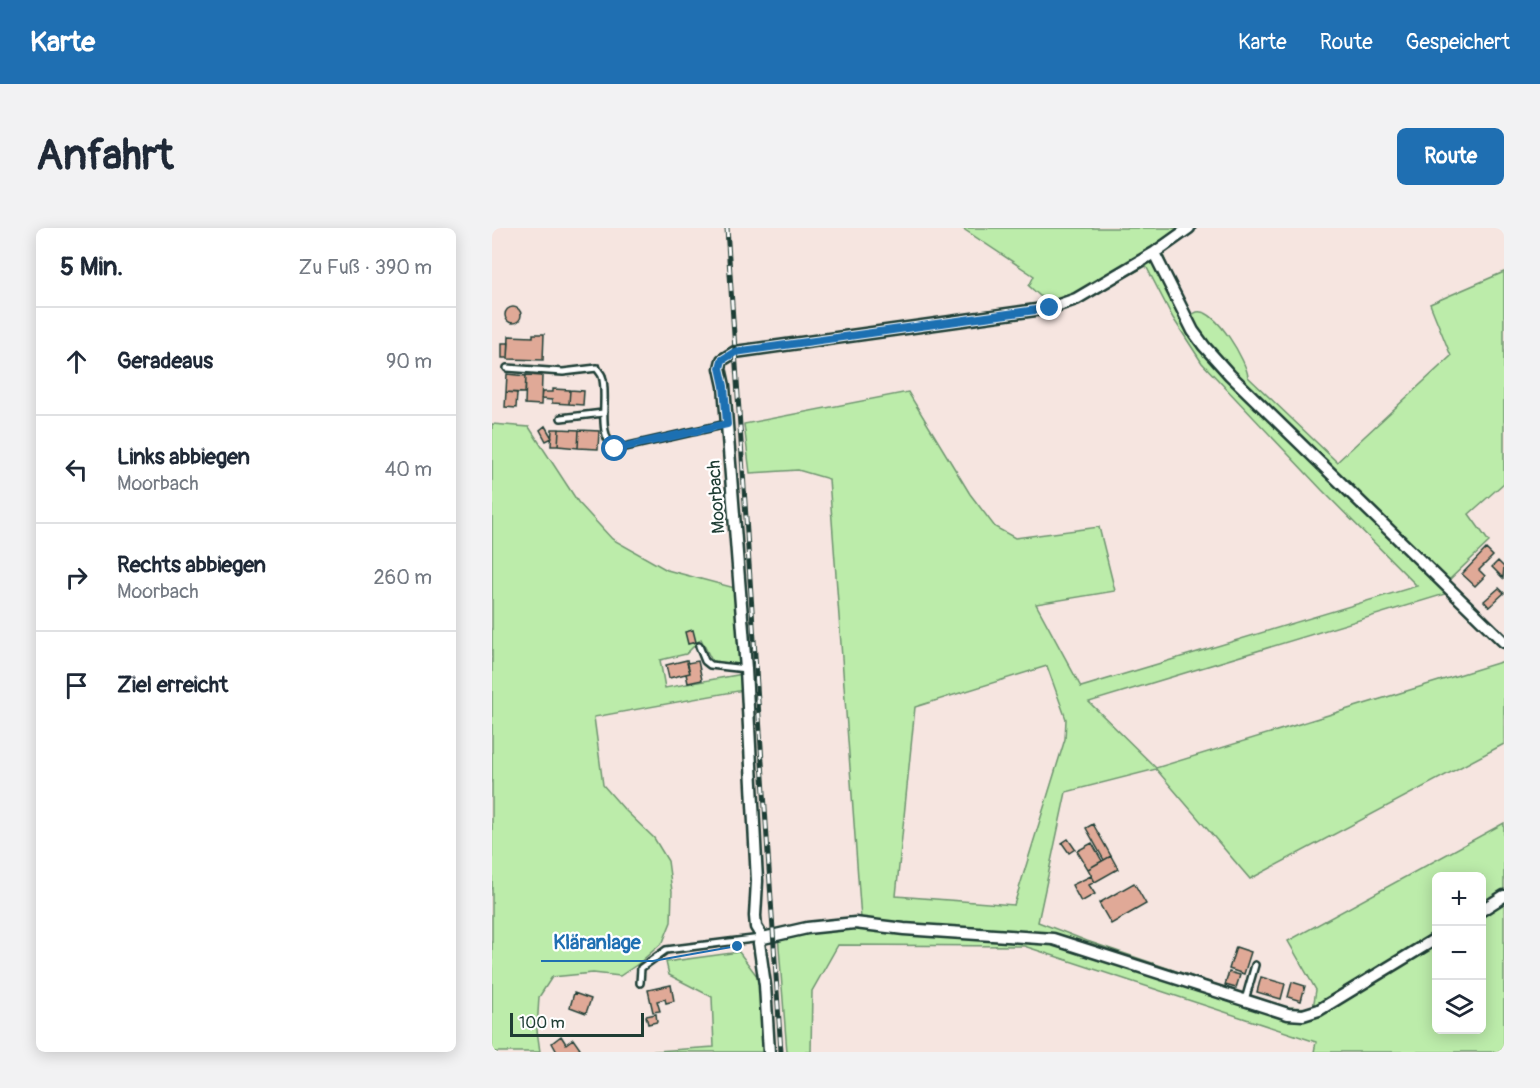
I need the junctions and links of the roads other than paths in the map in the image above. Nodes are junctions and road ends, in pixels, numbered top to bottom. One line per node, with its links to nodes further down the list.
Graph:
1 (1189, 228): 2 (street)
2 (1154, 253): 6 (street, Moorbach); 7 (street)
3 (507, 368): 4 (lane)
4 (603, 413): 5 (lane); 6 (lane)
5 (561, 418)
6 (727, 424): 9 (street, Moorbach)
7 (1504, 642)
8 (699, 646): 9 (lane)
9 (746, 669): 12 (street, Moorbach)
10 (1504, 896): 11 (street)
11 (1486, 907)
12 (763, 938): 15 (lane); 16 (street); 17 (street, Moorbach)
13 (1432, 941): 16 (street)
14 (1255, 965): 16 (lane)
15 (640, 984)
16 (1245, 1000)
17 (769, 1052)

